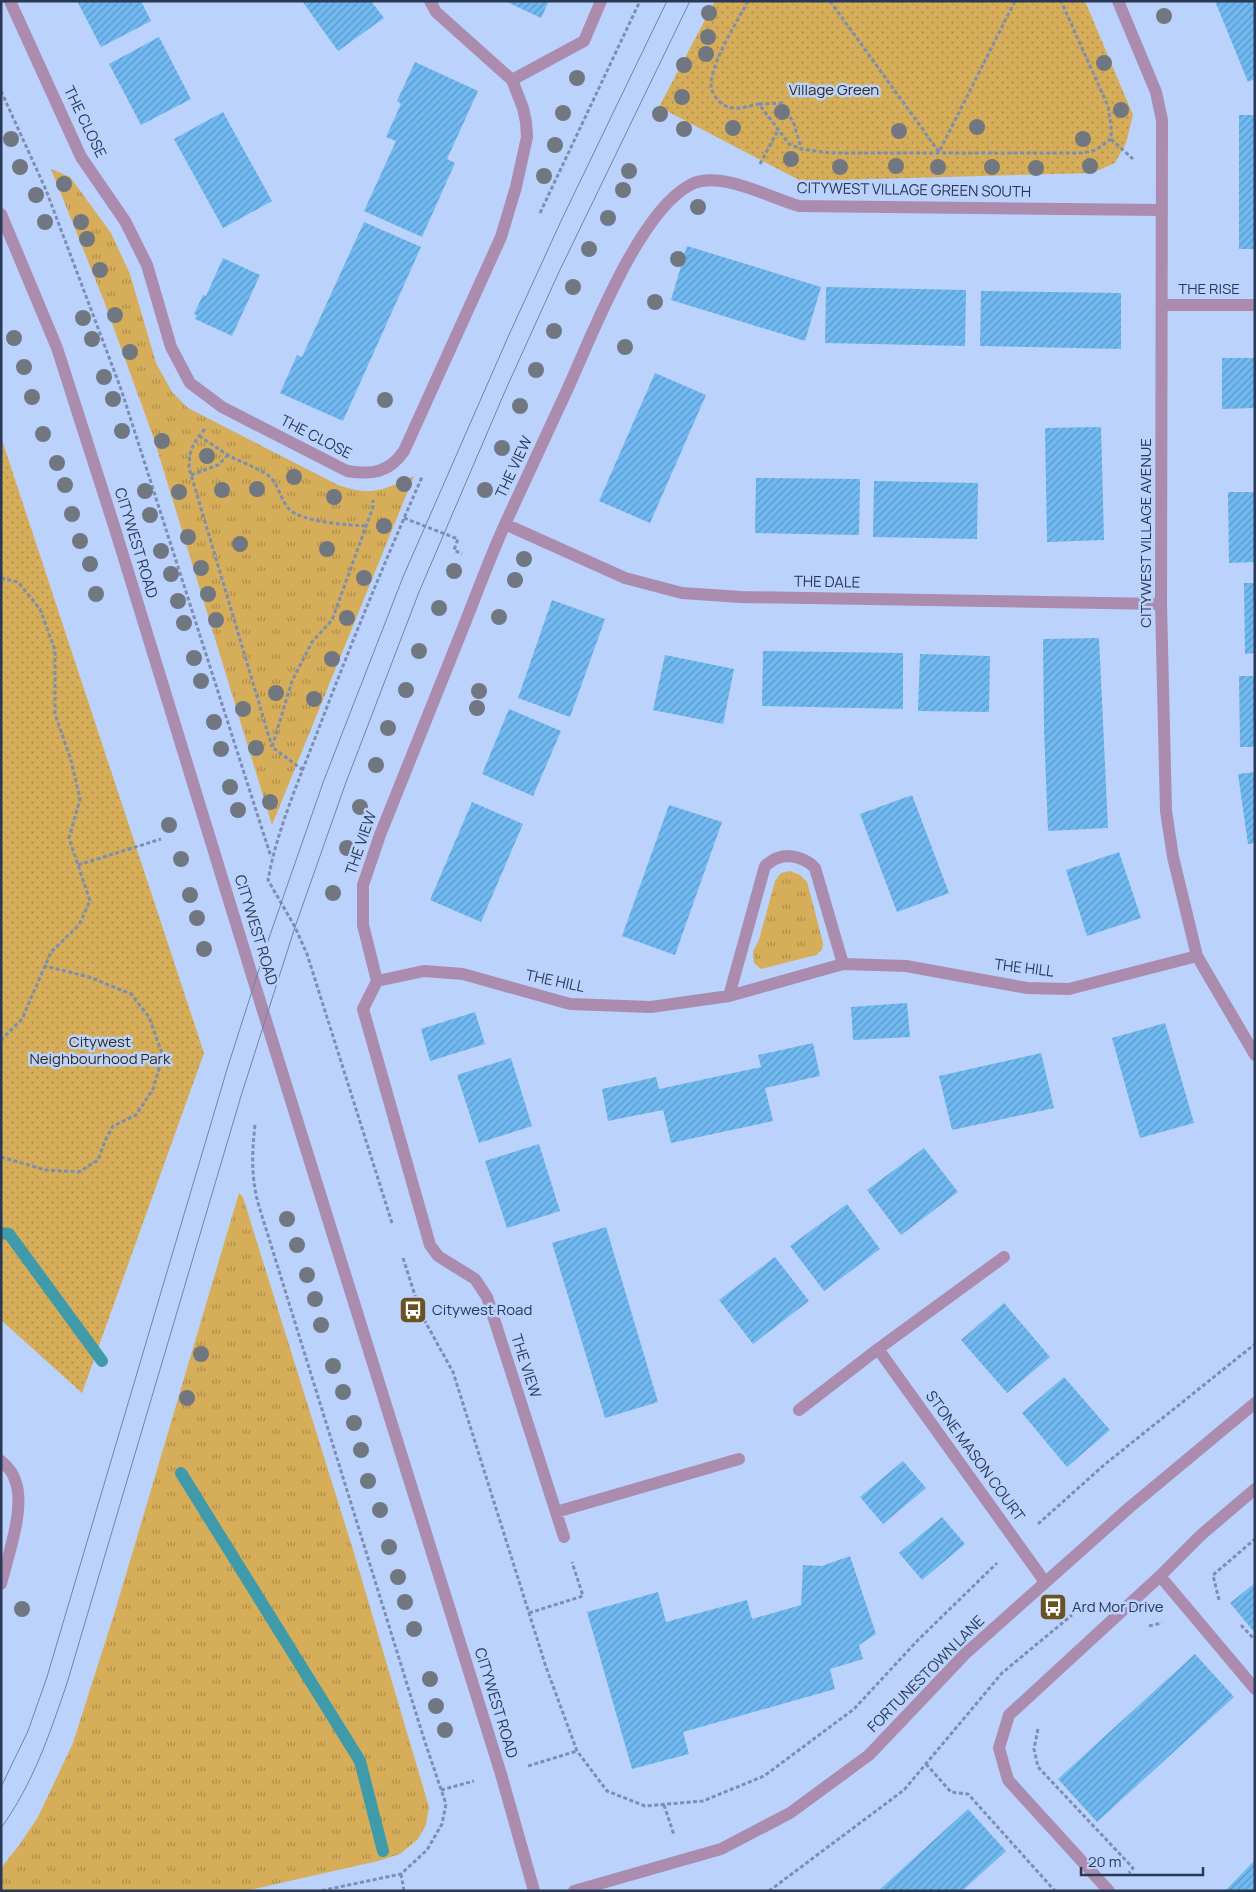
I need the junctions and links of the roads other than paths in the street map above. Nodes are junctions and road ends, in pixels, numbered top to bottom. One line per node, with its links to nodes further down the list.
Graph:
1 (10, 1): 5 (street, THE CLOSE)
2 (430, 1): 5 (street, THE CLOSE)
3 (601, 1): 5 (street)
4 (1118, 1): 7 (street, CITYWEST VILLAGE AVENUE)
5 (512, 80)
6 (674, 198): 7 (street, CITYWEST VILLAGE GREEN SOUTH); 11 (street, THE VIEW)
7 (1162, 210): 9 (street, CITYWEST VILLAGE AVENUE)
8 (1, 214): 31 (street, CITYWEST ROAD)
9 (1163, 305): 10 (street, THE RISE); 12 (street, CITYWEST VILLAGE AVENUE)
10 (1255, 306)
11 (505, 524): 12 (street, THE DALE); 15 (street, THE VIEW)
12 (1161, 604): 13 (street, CITYWEST VILLAGE AVENUE)
13 (1197, 956): 14 (street, THE HILL); 17 (street, CITYWEST VILLAGE AVENUE)
14 (843, 964): 16 (street, THE HILL); 16 (street)
15 (377, 981): 16 (street, THE HILL); 25 (street, THE VIEW)
16 (729, 996)
17 (1255, 1055)
18 (1004, 1257): 19 (street)
19 (878, 1349): 21 (street); 28 (street, STONE MASON COURT)
20 (1255, 1403): 28 (street, FORTUNESTOWN LANE)
21 (799, 1410)
22 (739, 1459): 25 (street)
23 (1, 1461): 29 (street)
24 (1255, 1489): 27 (street)
25 (556, 1512): 26 (street, THE VIEW)
26 (564, 1537)
27 (1160, 1576): 30 (street); 33 (street)
28 (1045, 1582): 32 (street, FORTUNESTOWN LANE)
29 (1, 1584)
30 (1255, 1689)
31 (534, 1891)
32 (574, 1891)
33 (1109, 1891)

